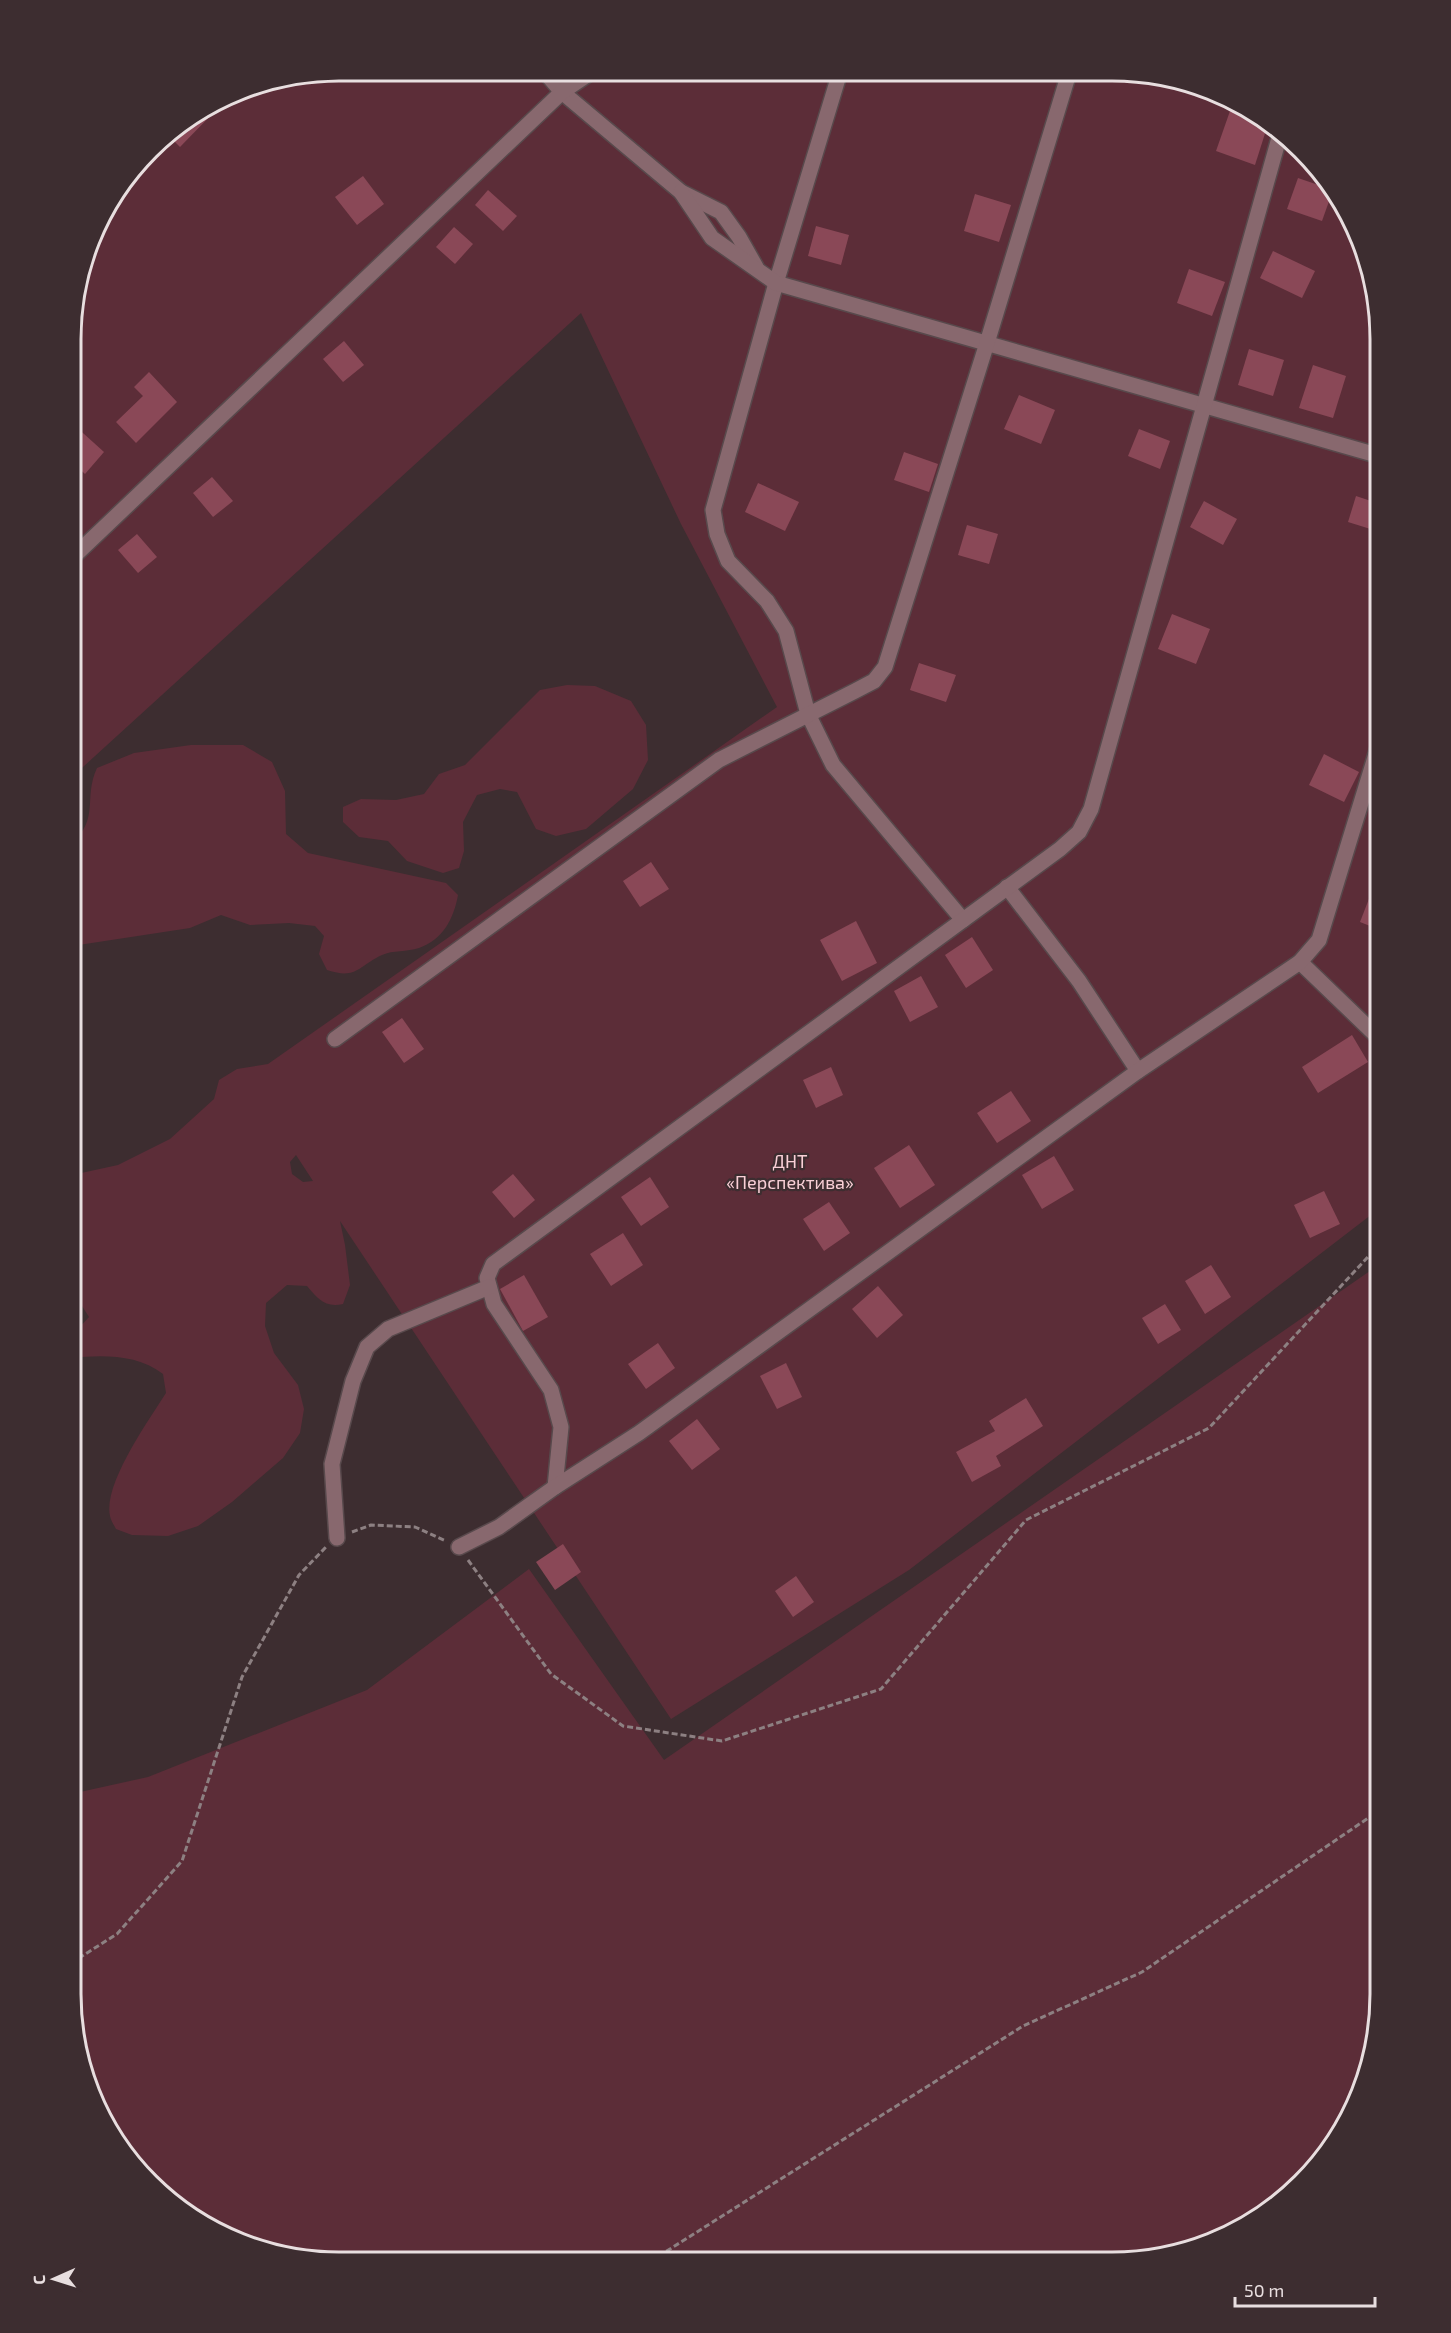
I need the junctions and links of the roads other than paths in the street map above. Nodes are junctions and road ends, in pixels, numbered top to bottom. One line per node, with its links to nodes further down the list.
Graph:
1 (553, 81): 5 (street)
2 (578, 81): 5 (street)
3 (837, 81): 9 (street)
4 (1067, 81): 10 (street)
5 (562, 92): 7 (street); 13 (street)
6 (1278, 142): 11 (street)
7 (681, 192): 8 (street); 8 (street)
8 (756, 267): 9 (street)
9 (776, 283): 10 (street); 14 (street)
10 (987, 343): 11 (street); 14 (street)
11 (1204, 405): 12 (street); 16 (street)
12 (1370, 453)
13 (81, 549)
14 (808, 714): 17 (street); 20 (street)
15 (1370, 774): 18 (street)
16 (1006, 887): 17 (street); 21 (street)
17 (963, 920): 22 (street)
18 (1300, 962): 19 (street); 21 (street)
19 (1370, 1029)
20 (335, 1039)
21 (1138, 1071): 23 (street)
22 (489, 1287): 23 (street); 24 (street)
23 (555, 1487): 25 (street)
24 (337, 1538)
25 (459, 1547)

